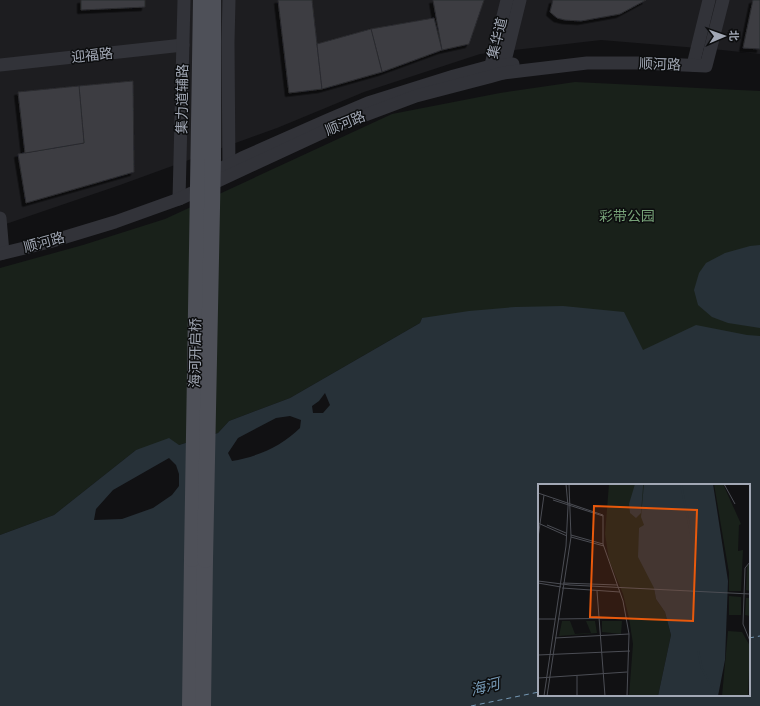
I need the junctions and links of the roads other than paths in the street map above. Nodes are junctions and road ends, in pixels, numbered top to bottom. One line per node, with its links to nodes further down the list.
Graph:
1 (184, 0): 9 (street, 集力道辅路)
2 (201, 0): 17 (main road, 海河开启桥, bridge)
3 (213, 0): 18 (main road, 海河开启桥, bridge)
4 (229, 0): 13 (street)
5 (507, 0): 12 (street, 集华道)
6 (520, 0): 12 (street, 集华道)
7 (709, 0): 10 (street)
8 (723, 0): 10 (street)
9 (183, 45): 11 (street, 迎福路); 14 (street, 集力道辅路)
10 (700, 61): 12 (street, 顺河路)
11 (0, 65)
12 (497, 70): 13 (street, 顺河路)
13 (229, 170): 14 (street, 顺河路)
14 (180, 194): 16 (street, 顺河路)
15 (0, 218): 16 (street)
16 (2, 253)
17 (190, 706)
18 (203, 706)

